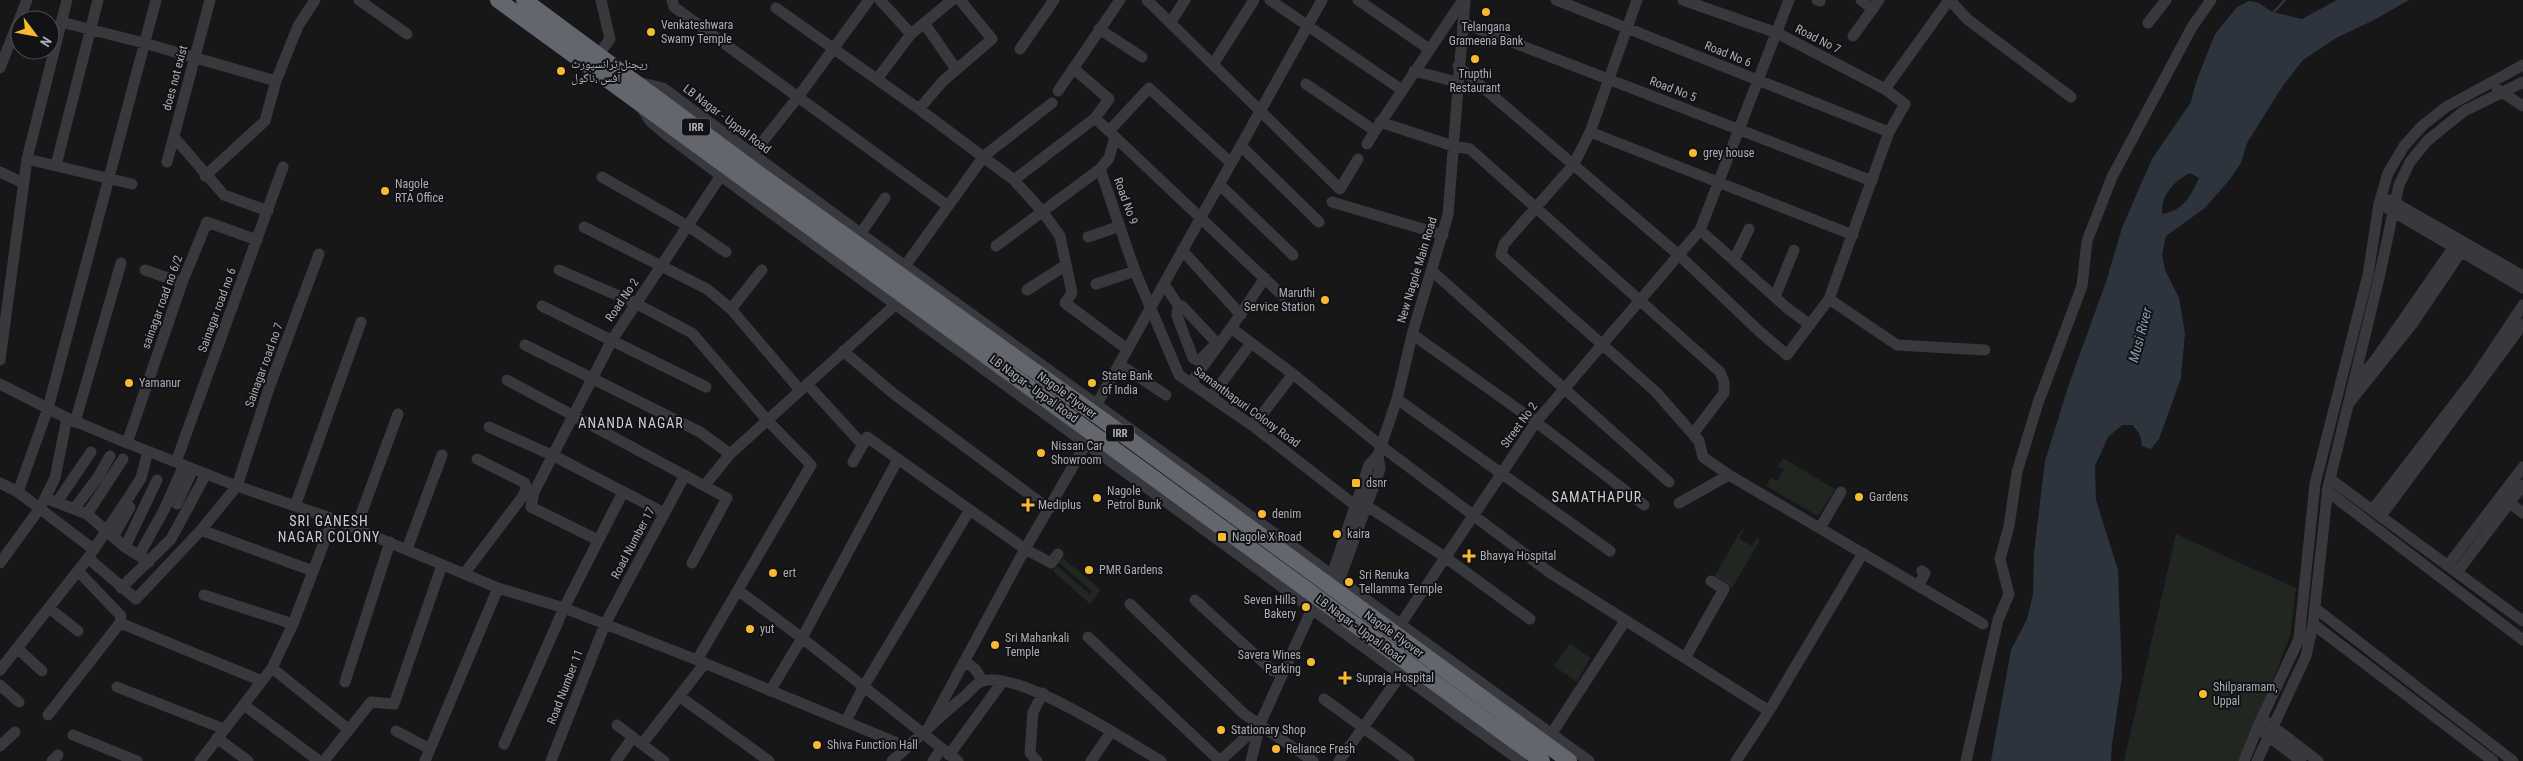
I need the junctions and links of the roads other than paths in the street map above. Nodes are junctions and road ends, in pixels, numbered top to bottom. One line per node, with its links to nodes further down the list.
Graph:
1 (27, 0): 58 (street)
2 (66, 0): 35 (street)
3 (98, 0): 42 (street)
4 (156, 0): 48 (street)
5 (210, 0): 54 (street, does not exist)
6 (315, 0): 65 (street)
7 (359, 0): 45 (street)
8 (498, 0): 101 (highway, Nagole Flyover / IRR)
9 (524, 0): 52 (highway, IRR)
10 (601, 0): 52 (street)
11 (672, 0): 75 (street)
12 (869, 0): 49 (street)
13 (880, 0): 46 (street)
14 (952, 0): 36 (street)
15 (960, 0): 60 (street)
16 (1054, 0): 50 (street)
17 (1120, 0): 43 (street)
18 (1147, 0): 37 (street)
19 (1185, 0): 37 (street)
20 (1254, 0): 55 (street)
21 (1270, 0): 40 (street)
22 (1322, 0): 40 (street)
23 (1358, 0): 51 (street)
24 (1464, 0): 38 (street, New Nagole Main Road); 51 (street)
25 (1556, 0): 41 (street, Road No 6)
26 (1637, 0): 41 (street)
27 (1683, 0): 44 (street, Road No 7)
28 (1789, 0): 44 (street, Street No 2)
29 (1861, 0): 33 (street)
30 (1949, 0): 71 (street); 76 (street)
31 (2166, 0): 39 (street)
32 (2211, 0): 389 (street)
33 (1876, 4): 47 (street)
34 (776, 8): 49 (street)
35 (61, 22): 42 (street); 92 (street)
36 (924, 23): 46 (street); 60 (street)
37 (1170, 23): 55 (street)
38 (1463, 23): 57 (street, New Nagole Main Road); 64 (street, Road No 5)
39 (2148, 23)
40 (1307, 26): 72 (street); 80 (street)
41 (1626, 28): 64 (street); 66 (street, Road No 6)
42 (91, 29): 48 (street); 98 (street)
43 (1099, 29): 53 (street); 59 (street)
44 (1777, 33): 66 (street, Street No 2); 71 (street, Road No 7)
45 (407, 34)
46 (911, 34): 63 (street)
47 (1853, 36)
48 (144, 43): 54 (street); 105 (street)
49 (834, 48): 63 (street); 75 (street)
50 (1020, 49)
51 (1429, 49): 61 (street)
52 (599, 54): 93 (highway, Nagole Flyover / IRR)
53 (1142, 57)
54 (194, 59): 65 (street); 87 (street, does not exist)
55 (1214, 63): 80 (street)
56 (2523, 65): 62 (street)
57 (1458, 66): 67 (street, New Nagole Main Road); 97 (street)
58 (0, 68)
59 (1073, 68): 73 (street); 81 (street)
60 (956, 69): 79 (street)
61 (1414, 71): 67 (street); 72 (street)
62 (2503, 75): 68 (street); 70 (street)
63 (877, 79): 79 (street)
64 (1608, 79): 83 (street, Road No 5); 84 (street)
65 (276, 81): 103 (street)
66 (1759, 81): 83 (street, Street No 2); 85 (street, Road No 6)
67 (1457, 82): 90 (street, New Nagole Main Road)
68 (2488, 82): 74 (street); 113 (street)
69 (1306, 84): 82 (street)
70 (2521, 85): 74 (street)
71 (1885, 88): 85 (street, Road No 7)
72 (1402, 90): 82 (street)
73 (1058, 91)
74 (2502, 92): 78 (street); 116 (street)
75 (798, 97): 93 (street); 115 (street)
76 (2071, 97)
77 (1052, 102): 91 (street)
78 (2523, 106)
79 (919, 109): 91 (street)
80 (1260, 110): 89 (street); 94 (street)
81 (1095, 118): 86 (street); 106 (street)
82 (1378, 127): 88 (street); 90 (street)
83 (1740, 130): 107 (street, Street No 2); 108 (street, Road No 5)
84 (1590, 132): 97 (street); 107 (street)
85 (1890, 132): 108 (street)
86 (1112, 134): 96 (street); 100 (street); 120 (street)
87 (174, 137): 95 (street, does not exist); 103 (street)
88 (1367, 144)
89 (1241, 146): 96 (street); 121 (street)
90 (1453, 146): 117 (street); 129 (street, New Nagole Main Road)
91 (984, 156): 106 (street); 115 (street)
92 (26, 159): 98 (street); 109 (street)
93 (748, 159): 127 (street, LB Nagar - Uppal Road); 158 (highway, Nagole Flyover / IRR)
94 (1358, 160)
95 (167, 162)
96 (1231, 163): 111 (street)
97 (1574, 164): 117 (street); 139 (street)
98 (56, 166): 105 (street)
99 (283, 167): 118 (street, Sainagar road no 6)
100 (1100, 170): 119 (street, Road No 9); 123 (street, Road No 9)
101 (723, 171): 122 (street, Road No 2); 158 (highway, Nagole Flyover / IRR)
102 (1, 175): 109 (street)
103 (205, 176): 118 (street)
104 (602, 177): 122 (street)
105 (108, 178): 110 (street); 199 (street)
106 (1014, 180): 119 (street)
107 (1720, 181): 126 (street, Street No 2); 128 (street)
108 (1872, 181): 128 (street)
109 (23, 184): 181 (street)
110 (132, 184)
111 (1220, 185): 120 (street); 138 (street)
112 (886, 198): 127 (street)
113 (2380, 200): 116 (street); 343 (street)
114 (1332, 202): 129 (street)
115 (948, 206): 144 (street)
116 (2394, 207): 135 (street); 150 (street); 191 (street)
117 (1535, 209): 162 (street); 177 (street)
118 (268, 211): 131 (street, Sainagar road no 6)
119 (1042, 211): 132 (street, Road No 9); 143 (street)
120 (1201, 217): 133 (street); 151 (street)
121 (1319, 222)
122 (688, 226): 136 (street); 142 (street, Road No 2)
123 (1120, 226): 130 (street); 148 (street, Road No 9)
124 (584, 227): 142 (street)
125 (1749, 229): 140 (street)
126 (1700, 230): 139 (street, Street No 2); 140 (street)
127 (861, 233): 144 (street, LB Nagar - Uppal Road)
128 (1853, 234): 160 (street)
129 (1443, 235): 149 (street, New Nagole Main Road)
130 (1088, 237)
131 (256, 240): 152 (street, sainagar road no 6/2); 222 (street, Sainagar road no 6)
132 (996, 246)
133 (1182, 250): 154 (street); 168 (street)
134 (1794, 250): 159 (street)
135 (2457, 250): 155 (street); 191 (street); 198 (street)
136 (726, 252)
137 (319, 254): 234 (street, Sainagar road no 7)
138 (1293, 255)
139 (1680, 256): 162 (street, Street No 2); 171 (street)
140 (1734, 260): 159 (street)
141 (121, 263): 202 (street)
142 (662, 265): 161 (street, Road No 2); 166 (street)
143 (1066, 265): 156 (street); 178 (street)
144 (906, 266): 183 (street, LB Nagar - Uppal Road)
145 (145, 270): 152 (street)
146 (560, 270): 161 (street)
147 (762, 270): 166 (street)
148 (1135, 271): 153 (street); 167 (street, Road No 9)
149 (1432, 271): 173 (street, New Nagole Main Road); 192 (street)
150 (2523, 276)
151 (1264, 278): 157 (street); 168 (street)
152 (182, 283): 208 (street, sainagar road no 6/2)
153 (1096, 284)
154 (1164, 284): 163 (street); 167 (street)
155 (2523, 288)
156 (1027, 290)
157 (1282, 295)
158 (904, 296): 180 (street); 196 (street, LB Nagar - Uppal Road); 385 (highway, Nagole Flyover / IRR); 386 (highway, Nagole Flyover / IRR)
159 (1775, 297): 171 (street)
160 (1829, 300): 171 (street); 179 (street)
161 (635, 303): 174 (street, Road No 2); 203 (street)
162 (1641, 303): 177 (street, Street No 2); 207 (street)
163 (1178, 305): 163 (street)
164 (2523, 305): 252 (street)
165 (542, 306): 174 (street)
166 (731, 309): 190 (street)
167 (1150, 309): 178 (street); 187 (street, Samanthapuri Colony Road)
168 (1241, 314): 172 (street)
169 (361, 322): 246 (street)
170 (2523, 324): 252 (street)
171 (1810, 325)
172 (1231, 328): 175 (street); 187 (street)
173 (1412, 334): 195 (street, New Nagole Main Road); 204 (street)
174 (612, 340): 185 (street, Road No 2); 189 (street)
175 (1251, 343): 184 (street); 194 (street)
176 (526, 345): 185 (street)
177 (1603, 346): 192 (street, Street No 2); 207 (street)
178 (1128, 349): 182 (street)
179 (1985, 350)
180 (843, 351): 190 (street); 250 (street)
181 (0, 360)
182 (1119, 364): 193 (street); 197 (street)
183 (1050, 370): 196 (street); 197 (street, LB Nagar - Uppal Road)
184 (1293, 374): 205 (street); 212 (street)
185 (593, 377): 201 (street, Road No 2); 214 (street)
186 (507, 380): 201 (street)
187 (1191, 383): 194 (street, Samanthapuri Colony Road)
188 (0, 384): 199 (street)
189 (706, 387)
190 (804, 387): 203 (street); 209 (street)
191 (2351, 388): 198 (street)
192 (1565, 389): 204 (street, Street No 2); 230 (street)
193 (1166, 395)
194 (1211, 397): 205 (street, Samanthapuri Colony Road)
195 (1397, 399): 212 (street, New Nagole Main Road); 225 (street)
196 (1027, 401): 210 (street, LB Nagar - Uppal Road)
197 (1097, 404): 240 (street, LB Nagar - Uppal Road)
198 (2349, 404): 228 (street)
199 (48, 408): 202 (street); 236 (street)
200 (398, 414): 258 (street)
201 (574, 414): 217 (street, Road No 2); 226 (street)
202 (71, 420): 208 (street); 242 (street)
203 (767, 420): 214 (street); 296 (street)
204 (1536, 422): 225 (street, Street No 2); 245 (street)
205 (1253, 426): 247 (street, Samanthapuri Colony Road)
206 (489, 427): 217 (street)
207 (1693, 434): 227 (street)
208 (127, 443): 211 (street)
209 (862, 444): 220 (street); 221 (street)
210 (1086, 444): 250 (street); 262 (street, LB Nagar - Uppal Road)
211 (148, 450): 222 (street); 263 (street)
212 (1380, 450): 247 (street, New Nagole Main Road); 256 (street)
213 (91, 452): 241 (street)
214 (730, 454): 232 (street)
215 (442, 455): 272 (street)
216 (110, 456): 249 (street)
217 (554, 456): 237 (street); 267 (street, Road No 2)
218 (123, 459): 255 (street)
219 (477, 459): 290 (street)
220 (898, 459): 251 (street); 315 (street)
221 (852, 462)
222 (184, 466): 224 (street); 244 (street); 279 (street)
223 (2523, 467): 239 (street)
224 (206, 474): 234 (street); 266 (street)
225 (1501, 474): 256 (street, Street No 2); 275 (street)
226 (685, 475): 232 (street); 253 (street, Road Number 17)
227 (1729, 475): 243 (street); 259 (street)
228 (2330, 479): 235 (street); 252 (street)
229 (157, 480): 269 (street)
230 (1669, 482)
231 (0, 483): 236 (street)
232 (705, 485): 284 (street)
233 (2523, 485): 239 (street)
234 (237, 486): 246 (street); 260 (street)
235 (2328, 491): 261 (street); 302 (street)
236 (18, 492): 242 (street)
237 (623, 492): 253 (street); 267 (street)
238 (1841, 492): 259 (street)
239 (2511, 498): 254 (street); 286 (street)
240 (1230, 501): 262 (street); 291 (street, LB Nagar - Uppal Road)
241 (57, 502): 242 (street); 249 (street)
242 (42, 503): 276 (street); 283 (street)
243 (1679, 503)
244 (177, 504)
245 (1644, 504)
246 (295, 506): 257 (street)
247 (1362, 506): 280 (street, Samanthapuri Colony Road); 291 (street, New Nagole Main Road)
248 (130, 507): 263 (street)
249 (74, 509): 255 (street)
250 (1049, 509): 273 (street)
251 (969, 511): 273 (street); 331 (street)
252 (2376, 512): 261 (street); 264 (street)
253 (664, 513): 309 (street, Road Number 17)
254 (2523, 513)
255 (87, 514): 263 (street)
256 (1473, 516): 280 (street, Street No 2); 305 (street)
257 (333, 519): 258 (street); 288 (street)
258 (356, 528): 268 (street)
259 (1820, 528): 277 (street)
260 (201, 530): 270 (street); 288 (street)
261 (2378, 530): 265 (street)
262 (1209, 533): 303 (street, LB Nagar - Uppal Road)
263 (109, 534): 269 (street); 276 (street)
264 (2409, 536): 265 (street); 271 (street)
265 (2388, 537): 274 (street)
266 (171, 539): 270 (street); 281 (street)
267 (598, 540): 301 (street)
268 (390, 542): 272 (street); 329 (street)
269 (125, 547): 279 (street)
270 (184, 548): 282 (street)
271 (2426, 548): 274 (street); 286 (street)
272 (407, 549): 285 (street)
273 (1025, 549): 278 (street); 320 (street)
274 (2404, 550): 316 (street)
275 (1610, 551)
276 (91, 553): 287 (street); 294 (street)
277 (1863, 553): 293 (street); 340 (street)
278 (1058, 554)
279 (139, 555): 281 (street)
280 (1445, 557): 304 (street, Samanthapuri Colony Road); 312 (street, Street No 2)
281 (151, 559): 282 (street); 294 (street)
282 (172, 561): 294 (street)
283 (0, 563)
284 (692, 563)
285 (442, 565): 290 (street); 348 (street)
286 (2454, 568): 306 (street)
287 (78, 571): 300 (street); 307 (street)
288 (313, 571): 308 (street)
289 (1922, 571): 293 (street)
290 (464, 574): 295 (street)
291 (1334, 575): 312 (street, LB Nagar - Uppal Road)
292 (1711, 581): 318 (street)
293 (1919, 586): 310 (street)
294 (121, 588)
295 (498, 588): 301 (street); 362 (street)
296 (739, 591): 315 (street); 319 (street)
297 (204, 595): 308 (street)
298 (1195, 600): 323 (street)
299 (1130, 604): 344 (street)
300 (49, 608): 313 (street); 317 (street)
301 (564, 608): 309 (street); 359 (street)
302 (2315, 608): 311 (street); 395 (street)
303 (1312, 611): 323 (street); 325 (street, LB Nagar - Uppal Road)
304 (1530, 619)
305 (1625, 621): 318 (street); 353 (street)
306 (2523, 621)
307 (120, 623): 326 (street); 341 (street)
308 (293, 624): 321 (street)
309 (605, 624): 319 (street); 370 (street, Road Number 11)
310 (1984, 624)
311 (2313, 624): 350 (street); 394 (street)
312 (1400, 625): 337 (street, LB Nagar - Uppal Road)
313 (78, 631)
314 (1088, 637): 379 (street)
315 (802, 638): 331 (street); 333 (street)
316 (2523, 640)
317 (18, 649): 322 (street); 324 (street)
318 (1685, 658): 340 (street)
319 (701, 661): 333 (street); 335 (street)
320 (965, 661): 327 (street); 346 (street)
321 (272, 668): 326 (street); 348 (street)
322 (0, 670)
323 (1285, 670): 344 (street)
324 (42, 671)
325 (1400, 676): 347 (street); 356 (street, LB Nagar - Uppal Road)
326 (262, 681): 339 (street)
327 (982, 681): 328 (street); 346 (street)
328 (1003, 681): 334 (street); 363 (street)
329 (345, 682)
330 (0, 685): 338 (street)
331 (864, 686): 342 (street); 355 (street)
332 (117, 687): 354 (street)
333 (770, 691): 342 (street)
334 (1042, 694): 352 (street); 376 (street)
335 (680, 696): 358 (street); 373 (street)
336 (1324, 699): 347 (street)
337 (1506, 701): 353 (street, LB Nagar - Uppal Road); 356 (street)
338 (19, 702)
339 (244, 705): 354 (street); 367 (street)
340 (1769, 711): 388 (street)
341 (48, 715)
342 (846, 721): 361 (street)
343 (2260, 723): 350 (street); 390 (street)
344 (1260, 724): 379 (street); 380 (street); 381 (street)
345 (617, 725): 358 (street)
346 (930, 725): 355 (street)
347 (1363, 728): 382 (street); 383 (street)
348 (348, 729): 368 (street)
349 (396, 731): 362 (street)
350 (2270, 731): 391 (street); 392 (street); 393 (street)
351 (15, 732): 360 (street)
352 (1111, 732): 377 (street); 378 (street)
353 (1552, 733): 387 (street, LB Nagar - Uppal Road)
354 (221, 734): 365 (street); 366 (street)
355 (921, 734): 361 (street); 363 (street)
356 (1483, 734): 384 (street, LB Nagar - Uppal Road)
357 (73, 735): 364 (street)
358 (638, 741): 371 (street); 372 (street)
359 (504, 744)
360 (0, 746)
361 (907, 747): 374 (street)
362 (430, 749): 369 (street)
363 (949, 755): 375 (street)
364 (137, 761)
365 (200, 761)
366 (248, 761)
367 (319, 761)
368 (324, 761)
369 (425, 761)
370 (552, 761)
371 (616, 761)
372 (664, 761)
373 (768, 761)
374 (892, 761)
375 (933, 761)
376 (1037, 761)
377 (1091, 761)
378 (1161, 761)
379 (1220, 761)
380 (1251, 761)
381 (1313, 761)
382 (1339, 761)
383 (1409, 761)
384 (1521, 761)
385 (1542, 761)
386 (1569, 761)
387 (1589, 761)
388 (1736, 761)
389 (1966, 761)
390 (2244, 761)
391 (2257, 761)
392 (2301, 761)
393 (2318, 761)
394 (2492, 761)
395 (2513, 761)

